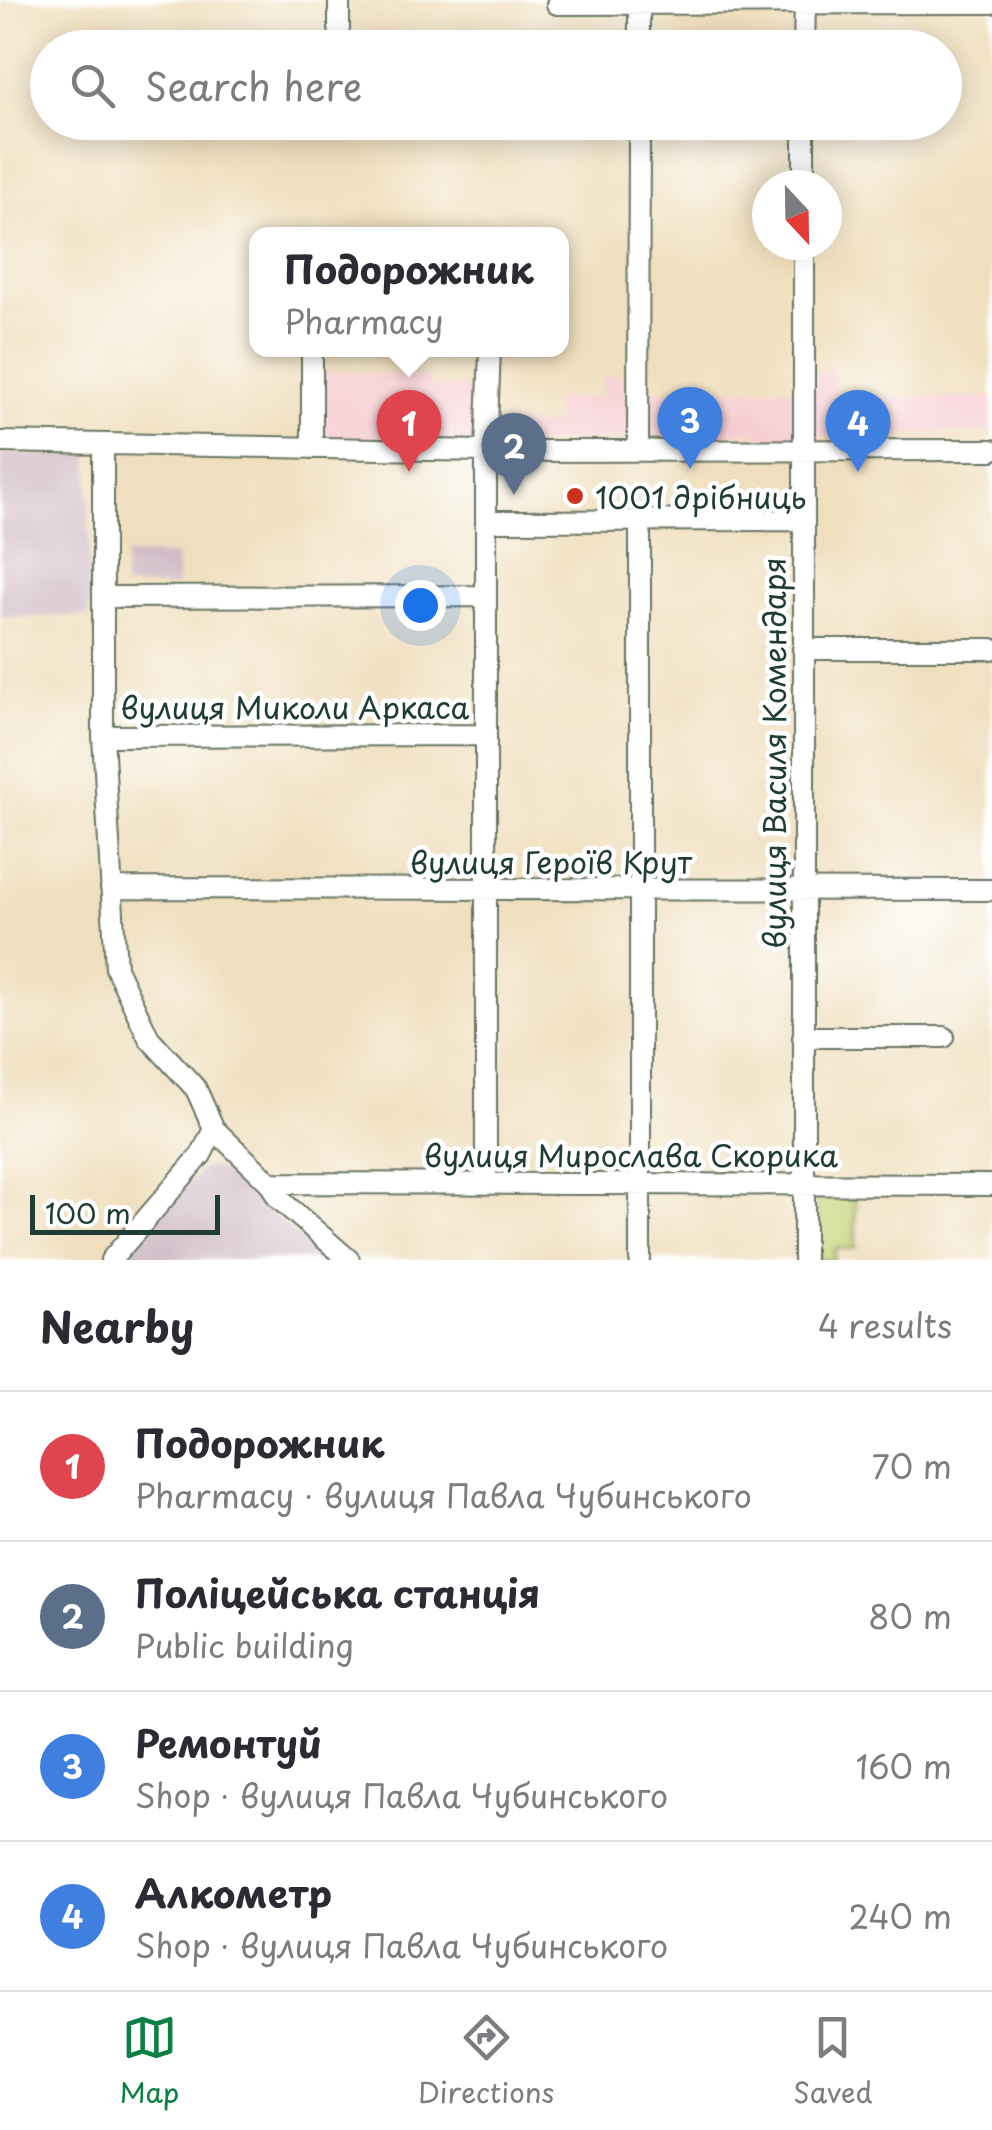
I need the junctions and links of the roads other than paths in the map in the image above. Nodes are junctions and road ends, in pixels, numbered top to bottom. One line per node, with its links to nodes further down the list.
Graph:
1 (339, 0): 6 (street)
2 (639, 2): 3 (street); 4 (street); 7 (street)
3 (557, 4)
4 (804, 4): 5 (street); 8 (street)
5 (992, 4)
6 (339, 29)
7 (639, 30)
8 (804, 30)
9 (639, 140): 18 (street)
10 (804, 140): 11 (street)
11 (804, 170)
12 (804, 260): 19 (street, вулиця Василя Комендаря)
13 (312, 357): 17 (street)
14 (490, 357): 21 (street)
15 (0, 442): 16 (street)
16 (103, 444): 17 (street); 26 (street)
17 (312, 448): 21 (street)
18 (638, 450): 19 (street); 21 (street)
19 (804, 450): 20 (street); 22 (street, вулиця Василя Комендаря)
20 (992, 450)
21 (486, 451): 24 (street)
22 (803, 520): 23 (street); 27 (street, вулиця Василя Комендаря)
23 (640, 521): 24 (street); 35 (street)
24 (486, 522): 25 (street)
25 (486, 596): 26 (street); 29 (street)
26 (103, 597): 30 (street)
27 (803, 649): 28 (street); 33 (street, вулиця Василя Комендаря)
28 (992, 649)
29 (486, 735): 30 (street, вулиця Миколи Аркаса); 34 (street)
30 (103, 736): 31 (street)
31 (110, 888): 34 (street, вулиця Героїв Крут); 38 (street)
32 (992, 890): 33 (street, вулиця Героїв Крут)
33 (804, 891): 35 (street, вулиця Героїв Крут); 36 (street, вулиця Василя Комендаря)
34 (486, 892): 35 (street, вулиця Героїв Крут); 40 (street)
35 (640, 892): 41 (street)
36 (804, 1037): 37 (street); 42 (street, вулиця Василя Комендаря)
37 (944, 1037)
38 (214, 1129): 39 (street); 44 (street)
39 (270, 1184): 40 (street, вулиця Мирослава Скорика); 45 (street)
40 (486, 1184): 41 (street, вулиця Мирослава Скорика)
41 (641, 1184): 42 (street, вулиця Мирослава Скорика); 46 (street)
42 (804, 1184): 43 (street, вулиця Мирослава Скорика); 47 (street, вулиця Василя Комендаря)
43 (992, 1184)
44 (111, 1260)
45 (349, 1260)
46 (640, 1260)
47 (804, 1260)

